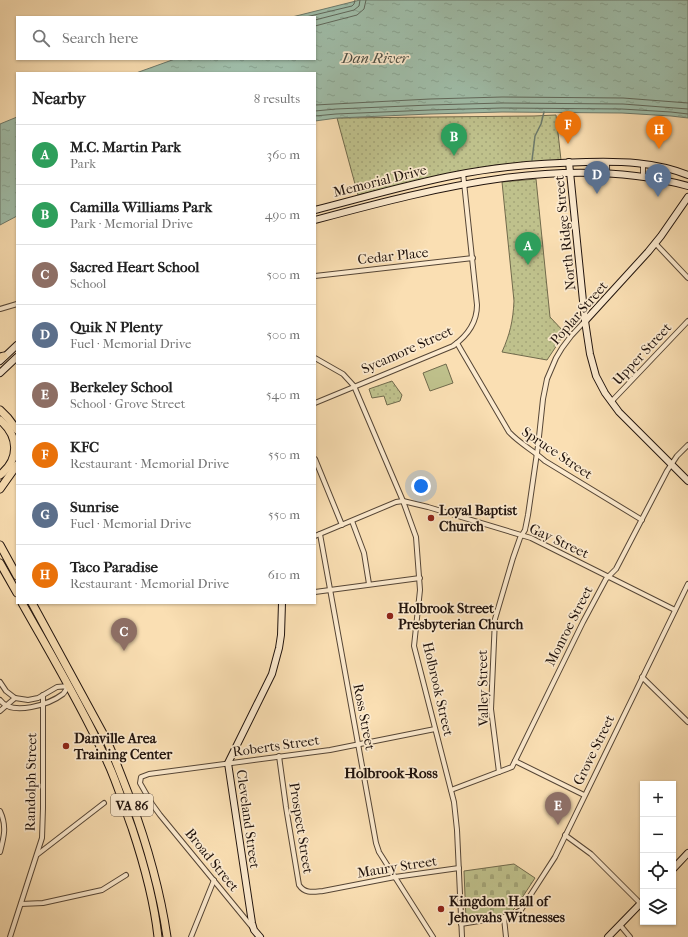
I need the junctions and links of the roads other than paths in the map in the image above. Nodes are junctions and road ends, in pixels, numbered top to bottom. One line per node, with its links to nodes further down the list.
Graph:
1 (569, 162): 2 (main road, Memorial Drive); 6 (main road, Memorial Drive); 7 (main road, North Ridge Street)
2 (607, 162): 3 (main road, Memorial Drive); 8 (street)
3 (643, 164): 5 (main road, Memorial Drive); 10 (street)
4 (688, 171): 5 (main road)
5 (679, 172): 9 (main road, Memorial Drive)
6 (463, 173): 11 (street, Sycamore Street); 14 (main road, Memorial Drive)
7 (571, 173): 8 (main road, Memorial Drive); 11 (main road, Memorial Drive); 22 (main road, North Ridge Street)
8 (607, 174): 10 (main road, Memorial Drive)
9 (688, 175)
10 (642, 176): 12 (main road, Memorial Drive)
11 (464, 183): 15 (main road, Memorial Drive); 17 (street, Sycamore Street)
12 (688, 186)
13 (688, 197): 16 (main road, Poplar Street)
14 (316, 210)
15 (316, 220)
16 (655, 243): 19 (street); 22 (main road, Poplar Street)
17 (473, 258): 18 (street, Cedar Place); 24 (street, Sycamore Street)
18 (316, 276)
19 (688, 278)
20 (16, 304): 21 (street)
21 (0, 309)
22 (586, 321): 31 (main road, North Ridge Street); 37 (street, Poplar Street)
23 (688, 321): 31 (street, Upper Street)
24 (457, 343): 30 (street, Sycamore Street); 37 (street, Spruce Street)
25 (16, 346): 26 (main road)
26 (1, 358)
27 (16, 358): 29 (main road)
28 (316, 359): 30 (street, Holbrook Street)
29 (0, 373)
30 (354, 386): 32 (street, Sycamore Street); 44 (street, Holbrook Street)
31 (612, 402): 39 (main road, North Ridge Street)
32 (316, 403)
33 (0, 410): 35 (main road)
34 (0, 420): 41 (main road)
35 (16, 429)
36 (688, 445): 39 (street, Monroe Street)
37 (537, 454): 45 (street, Spruce Street); 49 (street, Poplar Street)
38 (316, 461): 47 (street)
39 (671, 464): 42 (main road, North Ridge Street); 45 (street, Monroe Street)
40 (16, 466): 43 (main road)
41 (0, 474)
42 (688, 481)
43 (0, 489)
44 (403, 501): 46 (street); 49 (street, Gay Street); 55 (street, Holbrook Street)
45 (642, 520): 54 (street, Monroe Street)
46 (352, 521): 47 (street); 56 (street)
47 (342, 525): 48 (street)
48 (317, 535): 58 (street, Ross Street)
49 (521, 535): 54 (street, Gay Street); 80 (street, Valley Street)
50 (0, 540): 51 (main road)
51 (1, 547): 53 (main road)
52 (0, 563): 59 (main road)
53 (16, 574)
54 (608, 577): 64 (street, Gay Street); 78 (street, Monroe Street)
55 (420, 578): 56 (street); 75 (street, Holbrook Street)
56 (369, 584): 58 (street)
57 (688, 584): 64 (street, Grove Street)
58 (330, 590): 60 (street); 76 (street, Ross Street)
59 (16, 591)
60 (316, 592)
61 (23, 604): 67 (main road, VA 86)
62 (33, 604): 105 (main road, VA 86)
63 (282, 604): 79 (main road, Cleveland Street)
64 (675, 610): 65 (street, Grove Street)
65 (642, 677): 74 (street); 82 (street, Grove Street)
66 (0, 682): 69 (street)
67 (68, 686): 68 (street); 71 (street); 104 (main road, VA 86)
68 (43, 696): 69 (street); 71 (street, Randolph Street)
69 (15, 698): 72 (street)
70 (0, 700): 72 (street)
71 (43, 704): 72 (street); 89 (street, Randolph Street)
72 (6, 706): 73 (street)
73 (0, 711)
74 (688, 722)
75 (435, 729): 76 (street, Roberts Street); 81 (street, Holbrook Street)
76 (358, 744): 77 (street, Roberts Street); 93 (street, Ross Street)
77 (279, 756): 79 (street, Roberts Street); 95 (street, Prospect Street)
78 (515, 761): 80 (street, Monroe Street); 82 (street)
79 (228, 763): 83 (street, Roberts Street); 102 (main road, Cleveland Street)
80 (499, 772): 81 (street, Monroe Street)
81 (451, 790): 91 (street, Holbrook Street)
82 (584, 795): 86 (street, Grove Street)
83 (148, 797): 94 (street, Broad Street)
84 (104, 803): 89 (street)
85 (0, 811): 87 (street)
86 (566, 835): 96 (street); 99 (street, Grove Street)
87 (0, 852)
88 (688, 853): 90 (main road)
89 (37, 854): 97 (street, Randolph Street)
90 (676, 866)
91 (459, 868): 93 (street, Maury Street); 100 (street, Holbrook Street)
92 (126, 875): 97 (street)
93 (395, 877): 95 (street, Maury Street); 108 (street, Ross Street)
94 (214, 880): 102 (street, Broad Street); 106 (street)
95 (339, 888)
96 (640, 900)
97 (21, 904): 103 (street, Randolph Street)
98 (640, 904): 101 (main road)
99 (504, 918): 100 (street, Grove Street); 110 (street)
100 (461, 924): 109 (street, Holbrook Street)
101 (620, 924): 111 (main road); 112 (street)
102 (254, 930): 107 (main road, Broad Street)
103 (10, 937)
104 (158, 937)
105 (167, 937)
106 (190, 937)
107 (260, 937)
108 (432, 937)
109 (462, 937)
110 (506, 937)
111 (608, 937)
112 (630, 937)

